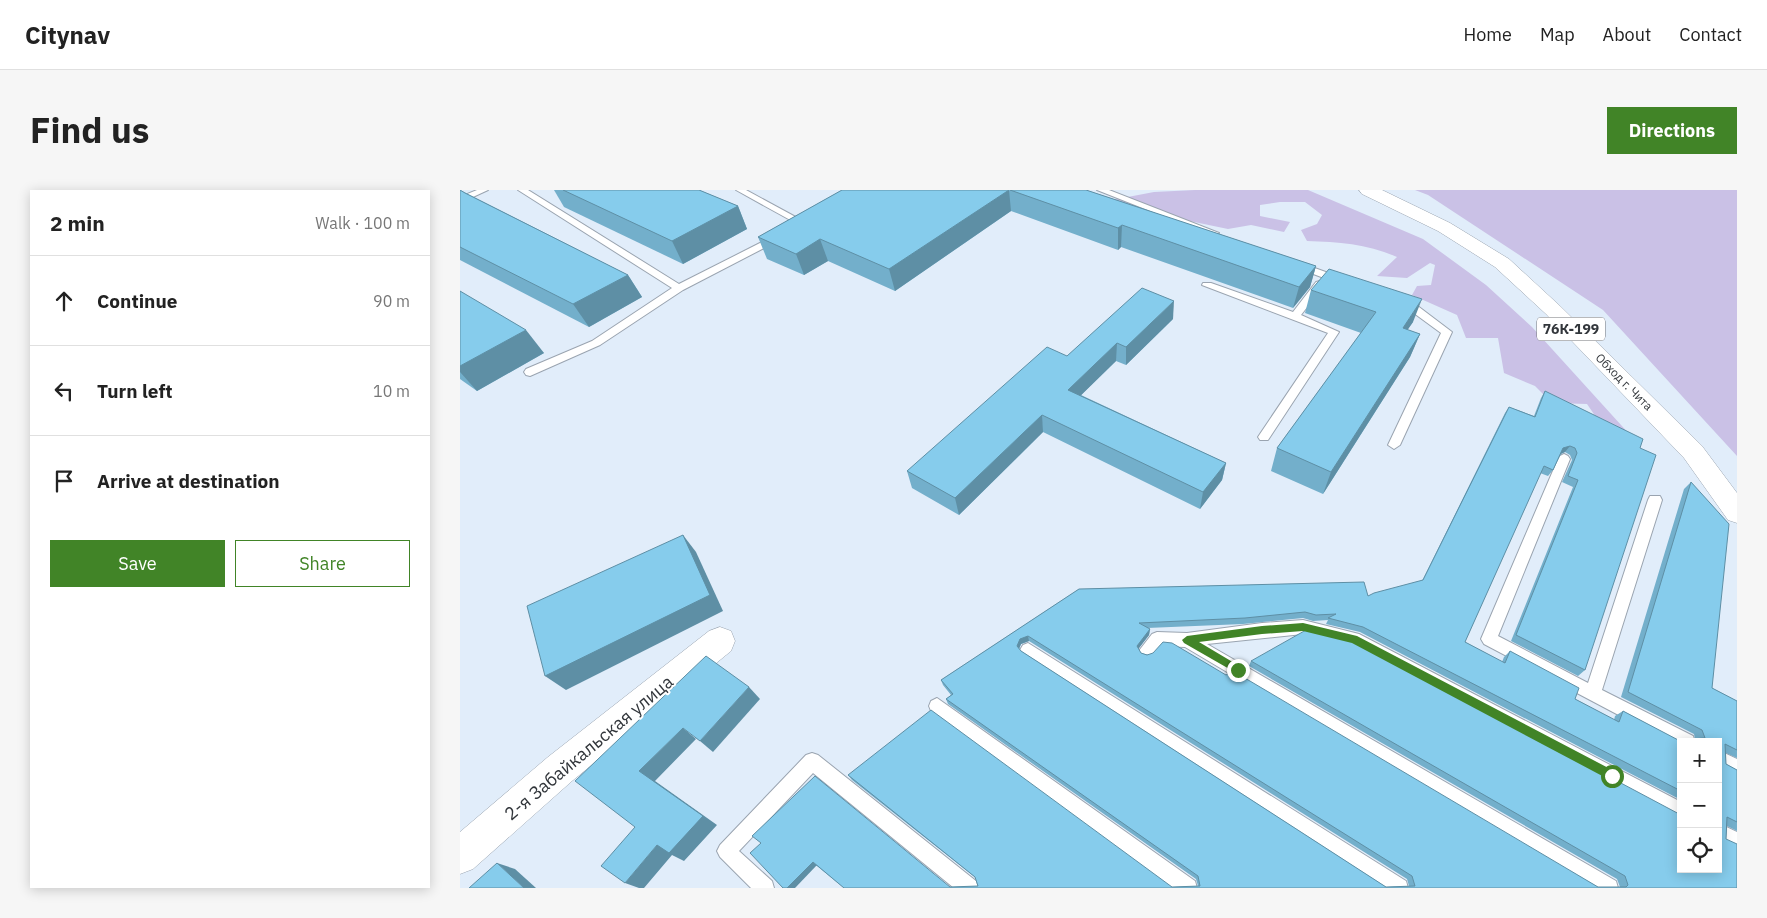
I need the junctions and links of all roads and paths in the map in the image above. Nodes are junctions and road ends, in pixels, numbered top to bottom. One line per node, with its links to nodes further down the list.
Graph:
1 (484, 190): 6 (lane)
2 (522, 190): 12 (lane)
3 (740, 190): 12 (lane)
4 (1101, 190): 7 (lane)
5 (1368, 190): 20 (main road, Обход г. Чита / 76К-199)
6 (460, 200)
7 (1228, 238)
8 (1291, 262): 9 (lane)
9 (1327, 276): 11 (lane); 14 (lane)
10 (1208, 285): 14 (lane)
11 (1353, 286)
12 (679, 288): 15 (lane)
13 (1389, 299): 17 (lane)
14 (1294, 316): 16 (lane)
15 (530, 372)
16 (1264, 437)
17 (1394, 445)
18 (1564, 459): 25 (lane)
19 (1655, 500): 25 (lane)
20 (1737, 513)
21 (1187, 640): 24 (lane); 30 (lane); 38 (lane)
22 (720, 641): 33 (main road, 2-я Забайкальская улица)
23 (1028, 650): 37 (lane)
24 (1146, 652)
25 (1592, 693): 27 (lane)
26 (937, 706): 36 (lane)
27 (1679, 738)
28 (1722, 760): 29 (lane)
29 (1737, 768)
30 (1677, 810)
31 (1722, 834): 32 (lane)
32 (1737, 842)
33 (460, 856)
34 (766, 888): 35 (lane)
35 (969, 888)
36 (1188, 888)
37 (1399, 888)
38 (1609, 888)

